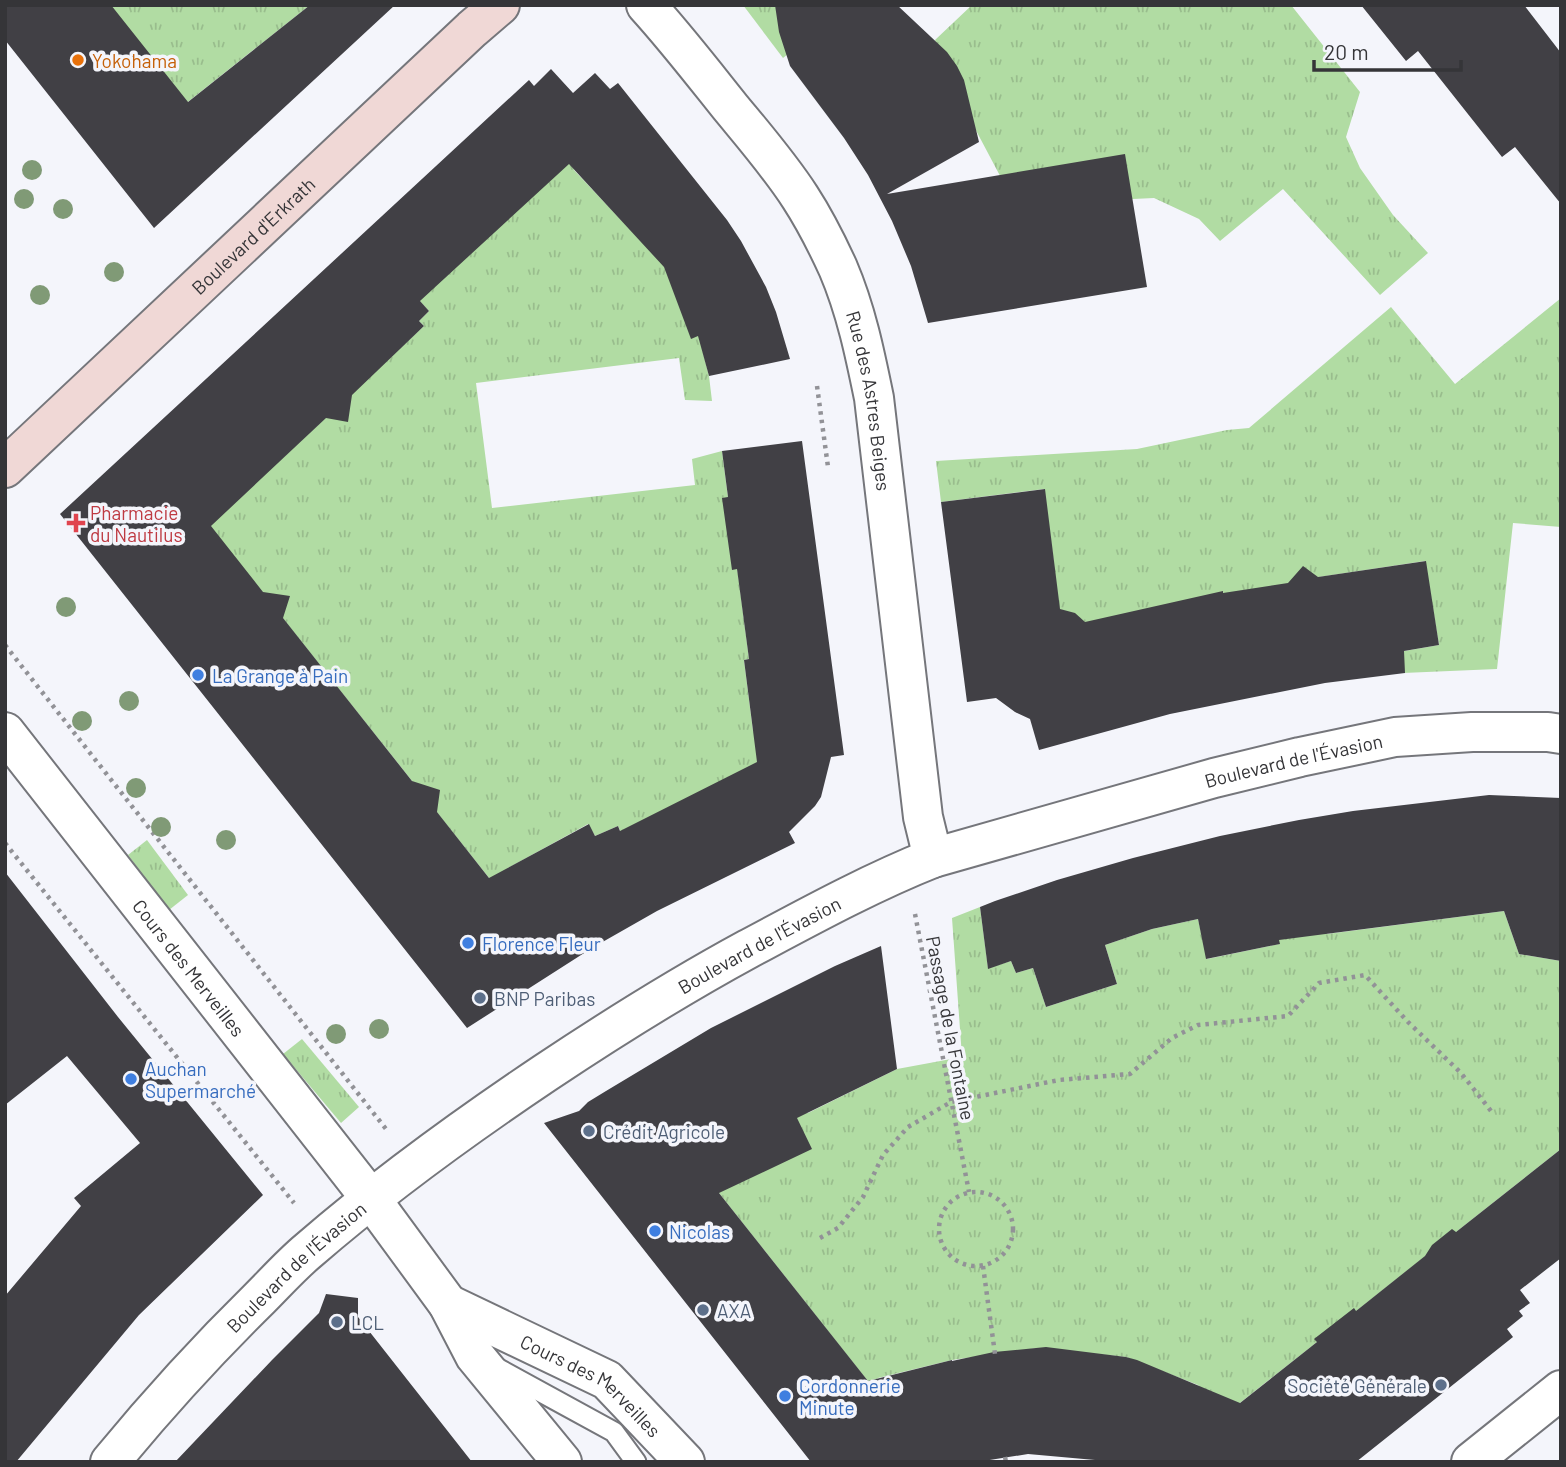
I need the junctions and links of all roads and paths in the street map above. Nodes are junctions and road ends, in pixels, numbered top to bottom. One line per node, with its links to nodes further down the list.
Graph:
1 (500, 5): 5 (street, Boulevard d'Erkrath)
2 (646, 5): 10 (street, Rue des Astres Beiges)
3 (817, 386): 4 (path)
4 (828, 467)
5 (5, 468)
6 (5, 645): 13 (path)
7 (5, 732): 15 (street, Cours des Merveilles)
8 (1561, 734): 10 (street, Boulevard de l'Évasion)
9 (5, 843): 17 (path)
10 (919, 863): 11 (path, Passage de la Fontaine); 13 (street, Boulevard de l'Évasion)
11 (951, 1102): 12 (path); 14 (path, Passage de la Fontaine); 16 (path)
12 (1491, 1111)
13 (415, 1166): 15 (street, Boulevard de l'Évasion)
14 (969, 1192): 18 (path); 18 (path)
15 (370, 1199): 17 (street, Boulevard de l'Évasion); 19 (street, Cours des Merveilles)
16 (820, 1238)
17 (323, 1239): 24 (street, Boulevard de l'Évasion)
18 (983, 1266): 20 (path)
19 (448, 1304): 21 (street, Cours des Merveilles); 27 (street, Cours des Merveilles)
20 (995, 1354)
21 (475, 1356): 25 (street, Cours des Merveilles); 26 (lane)
22 (1561, 1390): 23 (street)
23 (1479, 1459)
24 (110, 1462)
25 (562, 1462)
26 (636, 1462)
27 (685, 1462)

